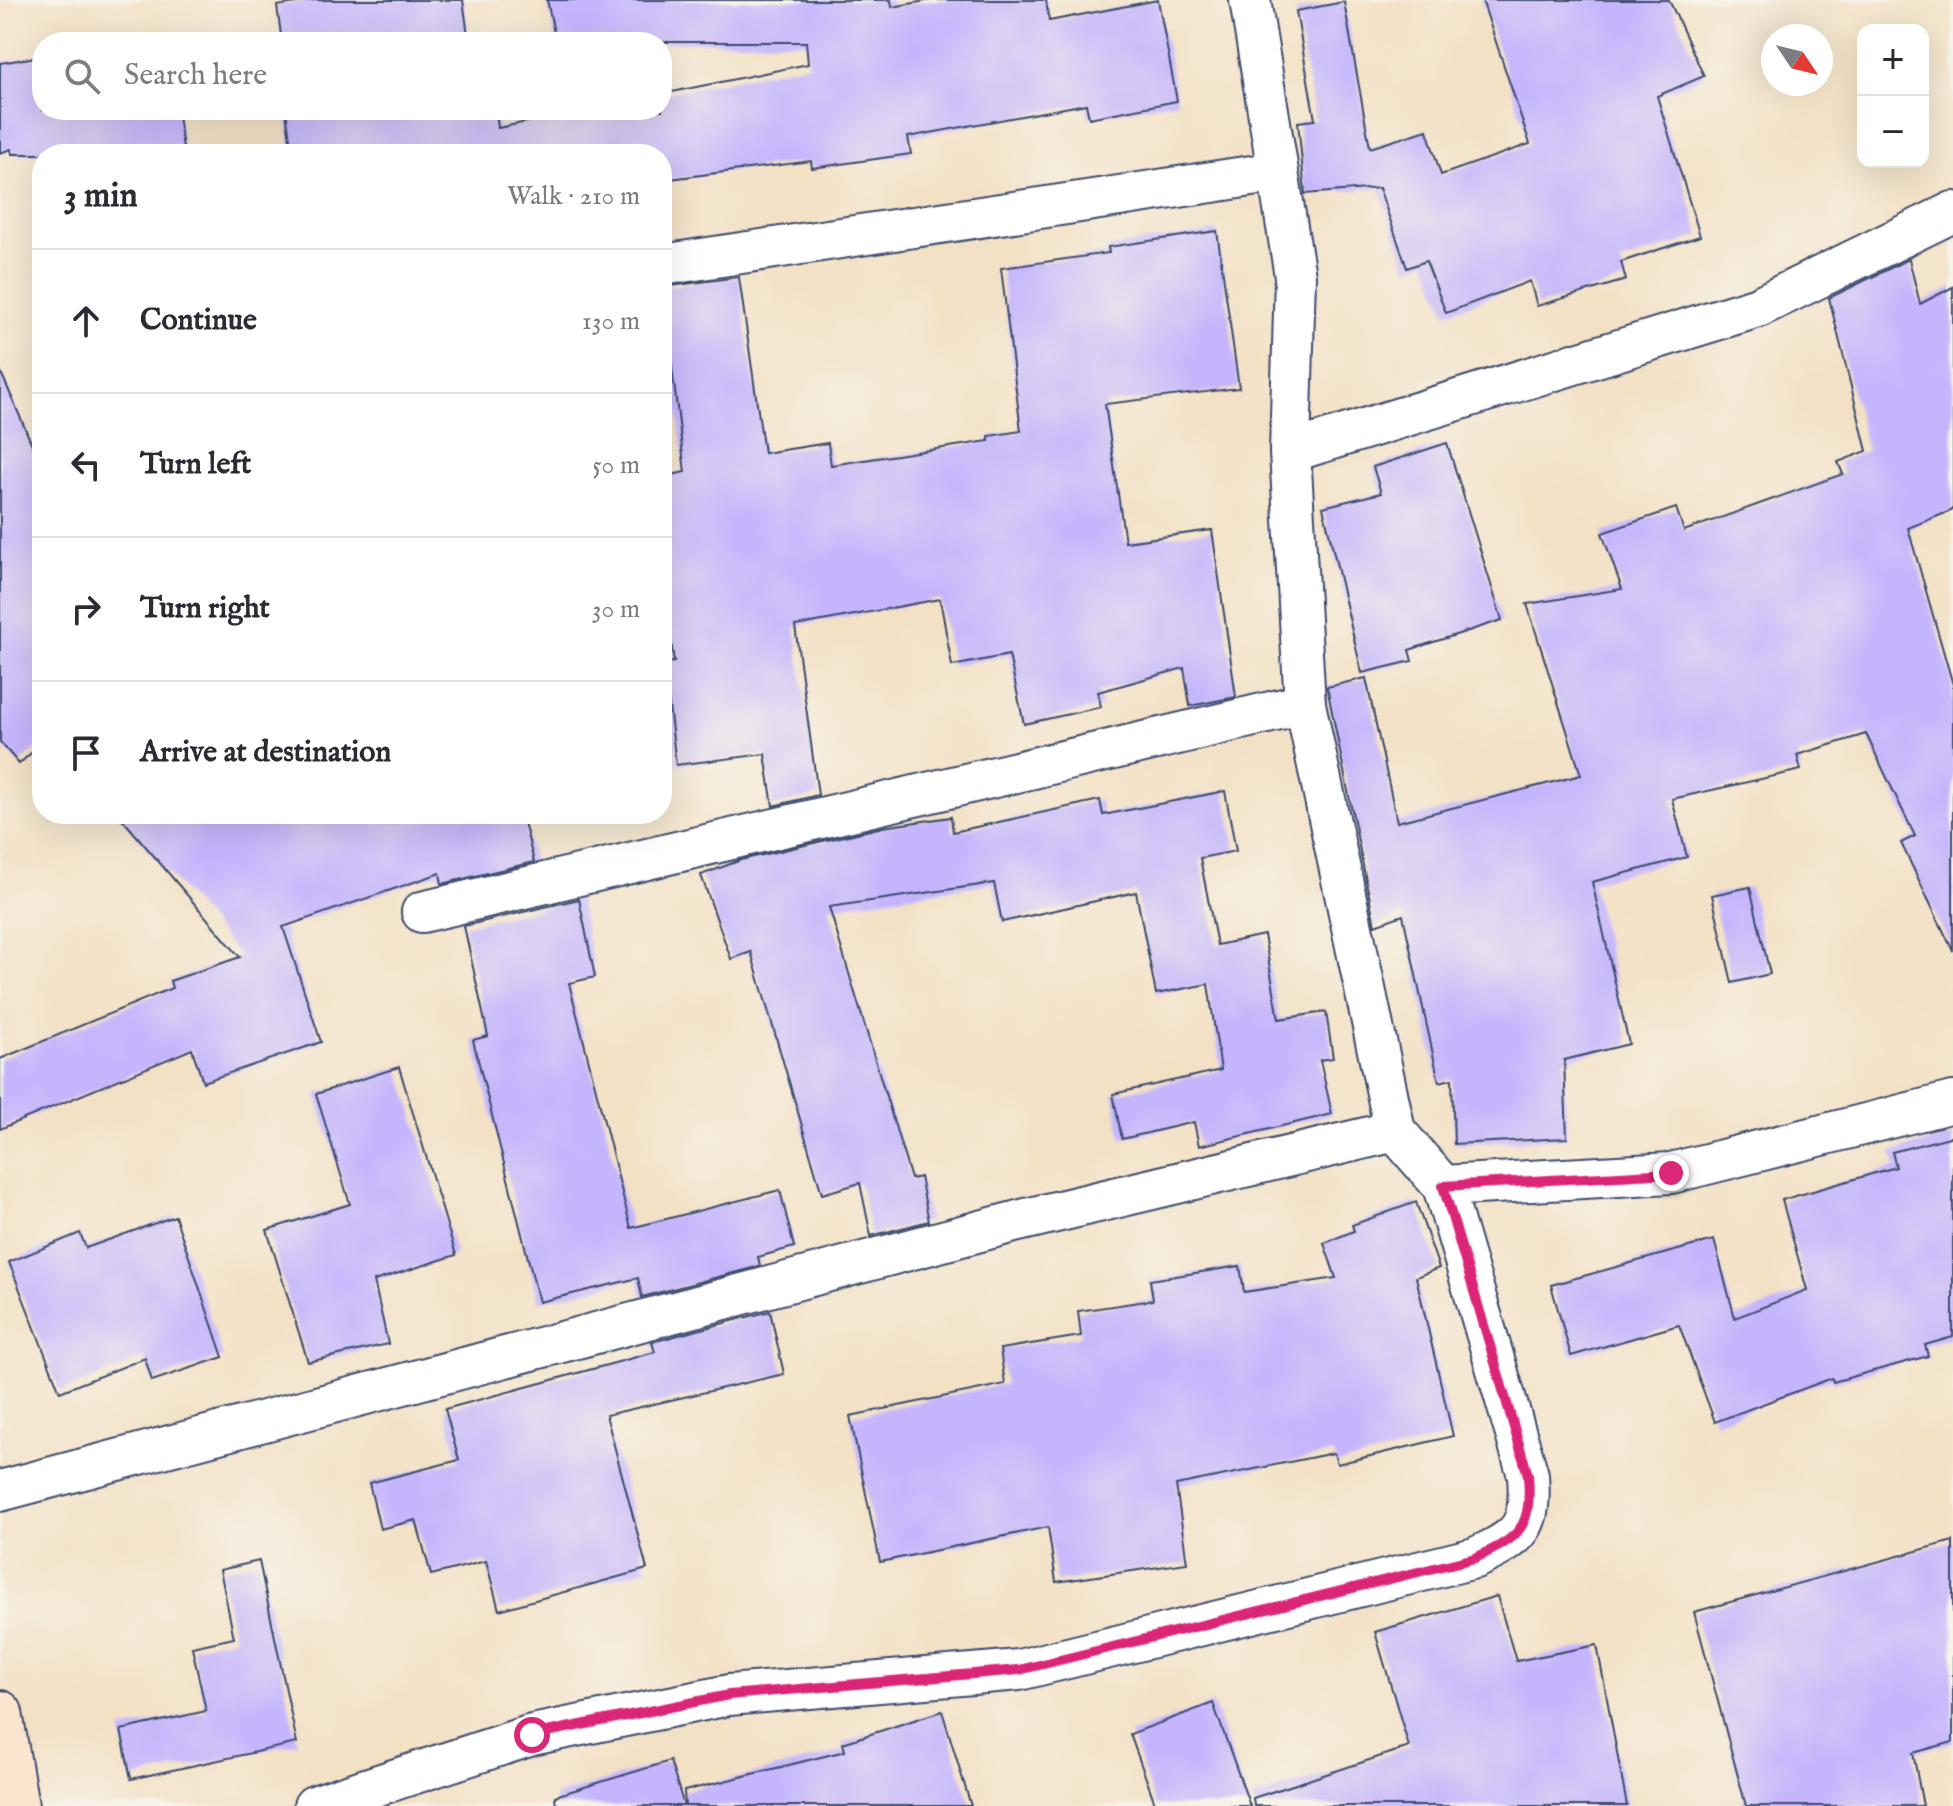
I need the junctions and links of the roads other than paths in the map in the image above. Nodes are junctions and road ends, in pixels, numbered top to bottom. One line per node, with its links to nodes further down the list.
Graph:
1 (1250, 0): 2 (street)
2 (1278, 172): 4 (street); 5 (street)
3 (1953, 212): 5 (street)
4 (672, 263)
5 (1290, 452): 6 (street)
6 (1305, 704): 7 (street); 9 (street)
7 (422, 912)
8 (1953, 1102): 10 (street)
9 (1395, 1131): 10 (street); 11 (street)
10 (1443, 1186): 14 (street)
11 (0, 1491)
12 (3, 1736): 13 (main road)
13 (16, 1806)
14 (314, 1806)

